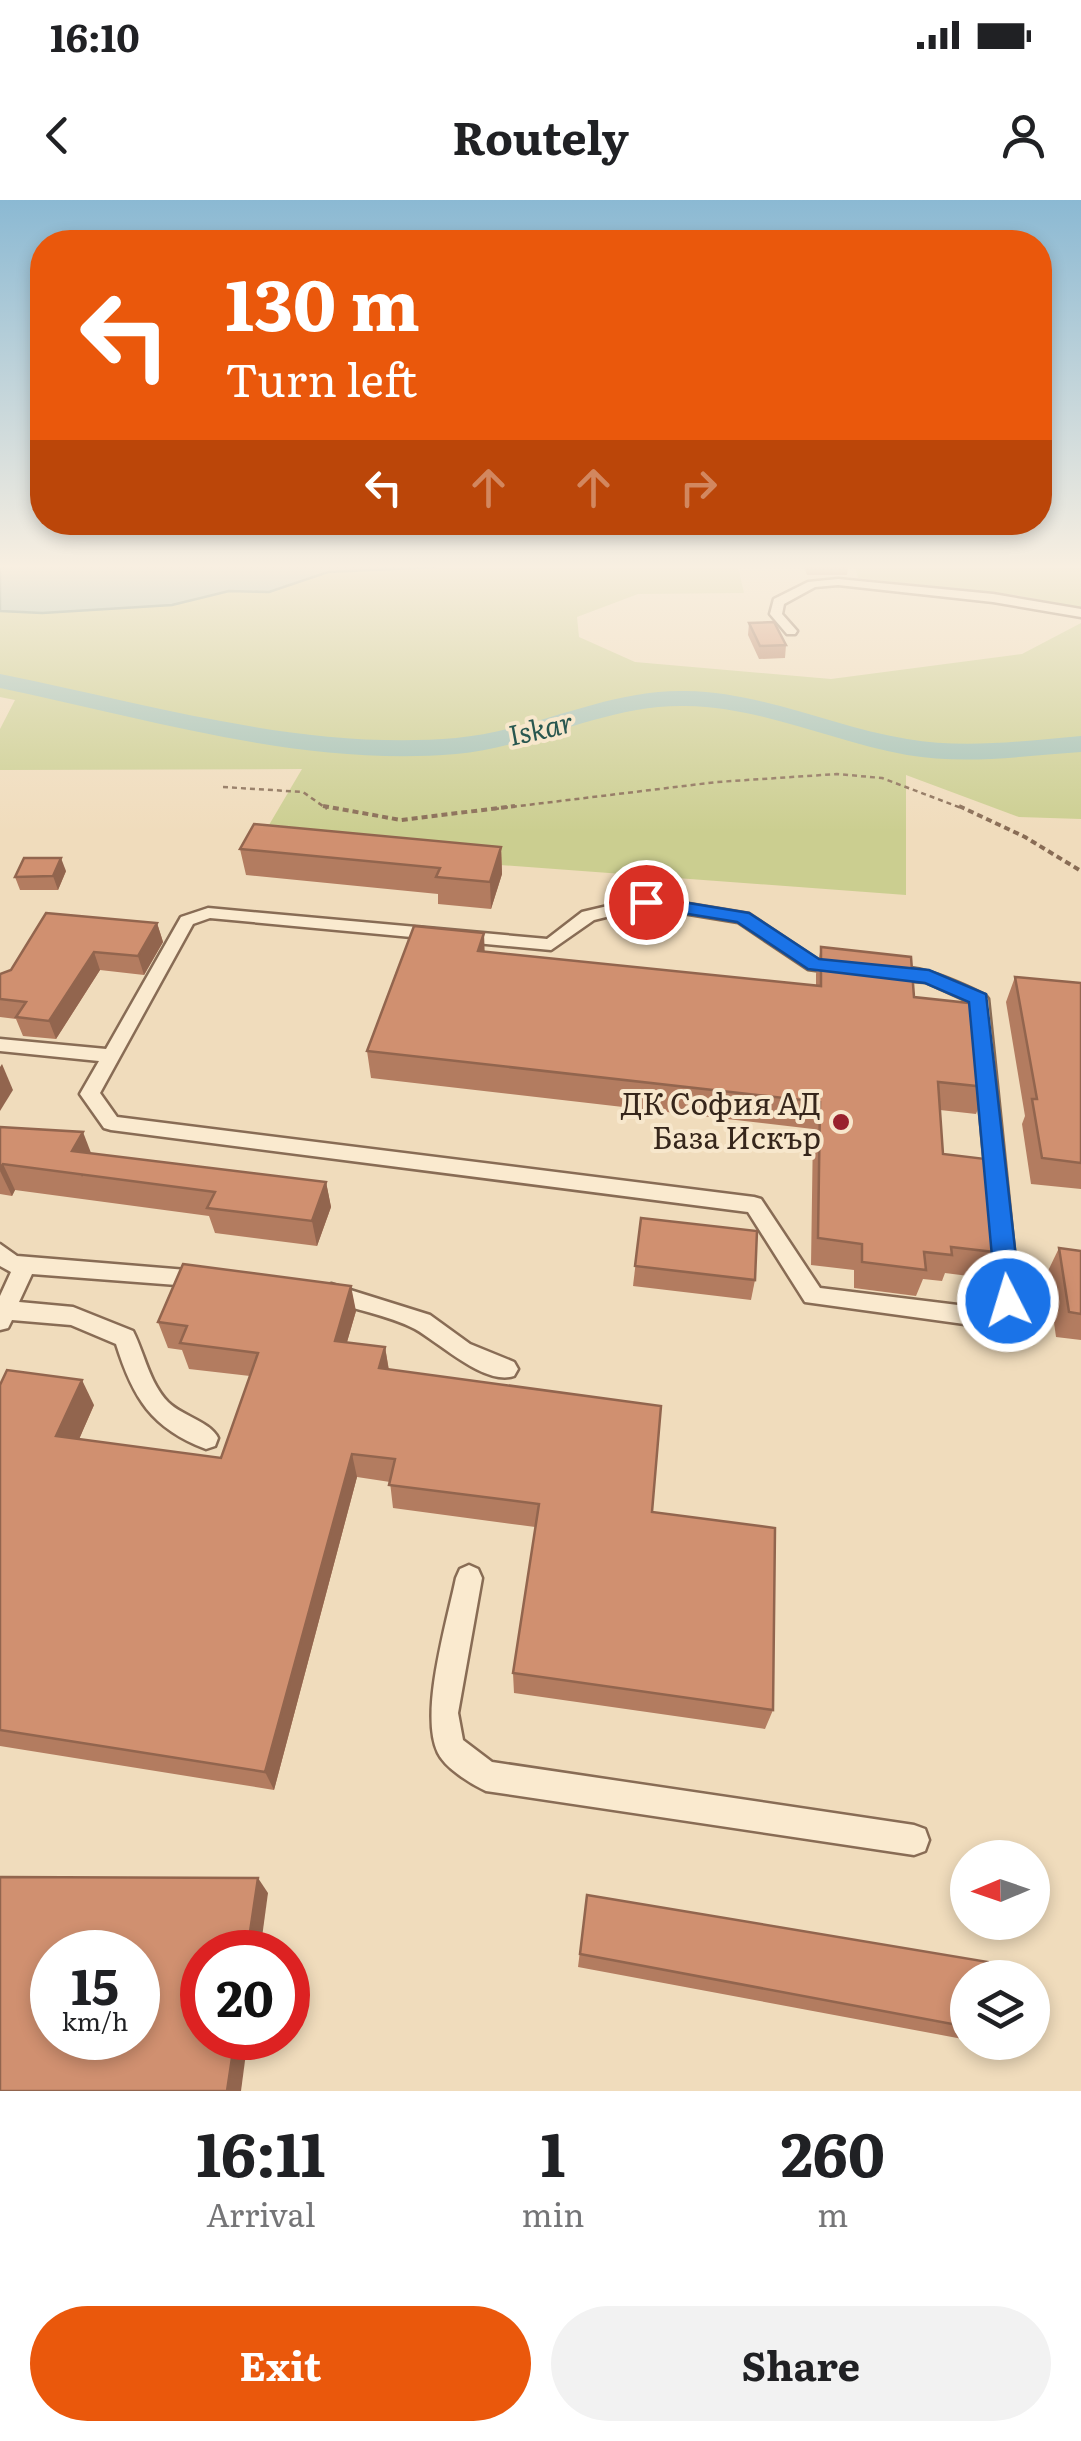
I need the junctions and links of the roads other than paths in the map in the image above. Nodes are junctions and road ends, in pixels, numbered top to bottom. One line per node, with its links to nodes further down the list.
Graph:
1 (0, 1045): 2 (lane)
2 (111, 1056): 2 (lane)
3 (9, 1264): 4 (lane); 6 (lane)
4 (234, 1280)
5 (305, 1288): 7 (lane)
6 (2, 1314): 8 (lane)
7 (506, 1369)
8 (206, 1438)
9 (469, 1578): 10 (lane)
10 (914, 1840)

